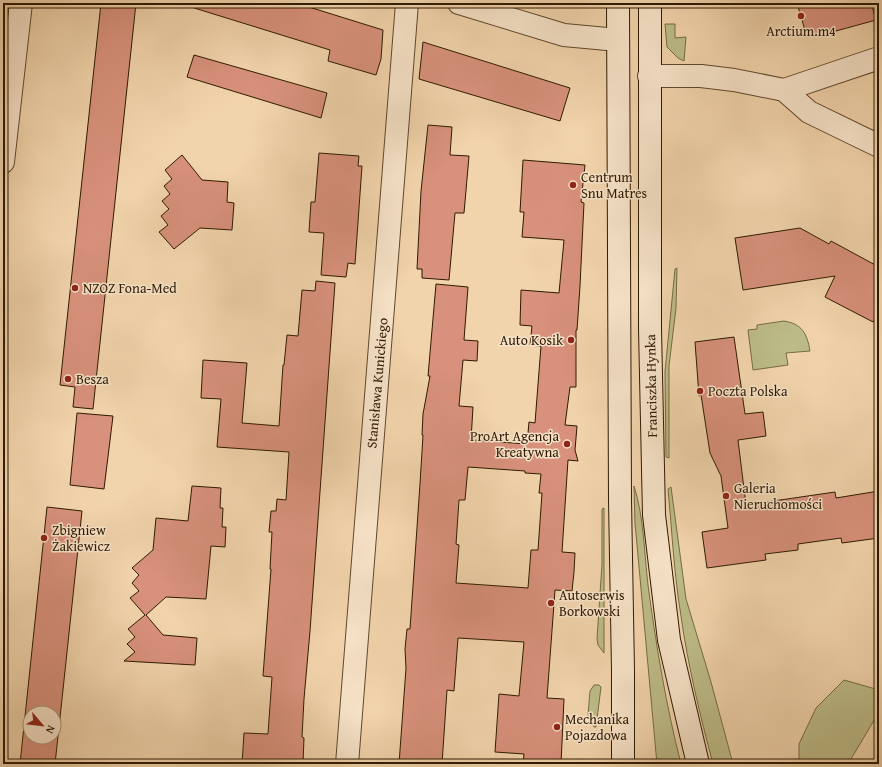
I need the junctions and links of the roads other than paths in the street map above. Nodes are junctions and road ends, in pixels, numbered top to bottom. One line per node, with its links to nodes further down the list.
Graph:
1 (21, 3): 11 (main road)
2 (407, 3): 12 (main road, Stanisława Kunickiego)
3 (459, 3): 6 (main road)
4 (618, 3): 6 (main road)
5 (650, 3): 8 (main road, Franciszka Hynka)
6 (618, 40): 13 (main road)
7 (879, 58): 9 (main road)
8 (649, 76): 9 (main road); 14 (main road, Franciszka Hynka)
9 (784, 90): 10 (main road)
10 (879, 146)
11 (3, 162)
12 (347, 764)
13 (622, 764)
14 (698, 764)

